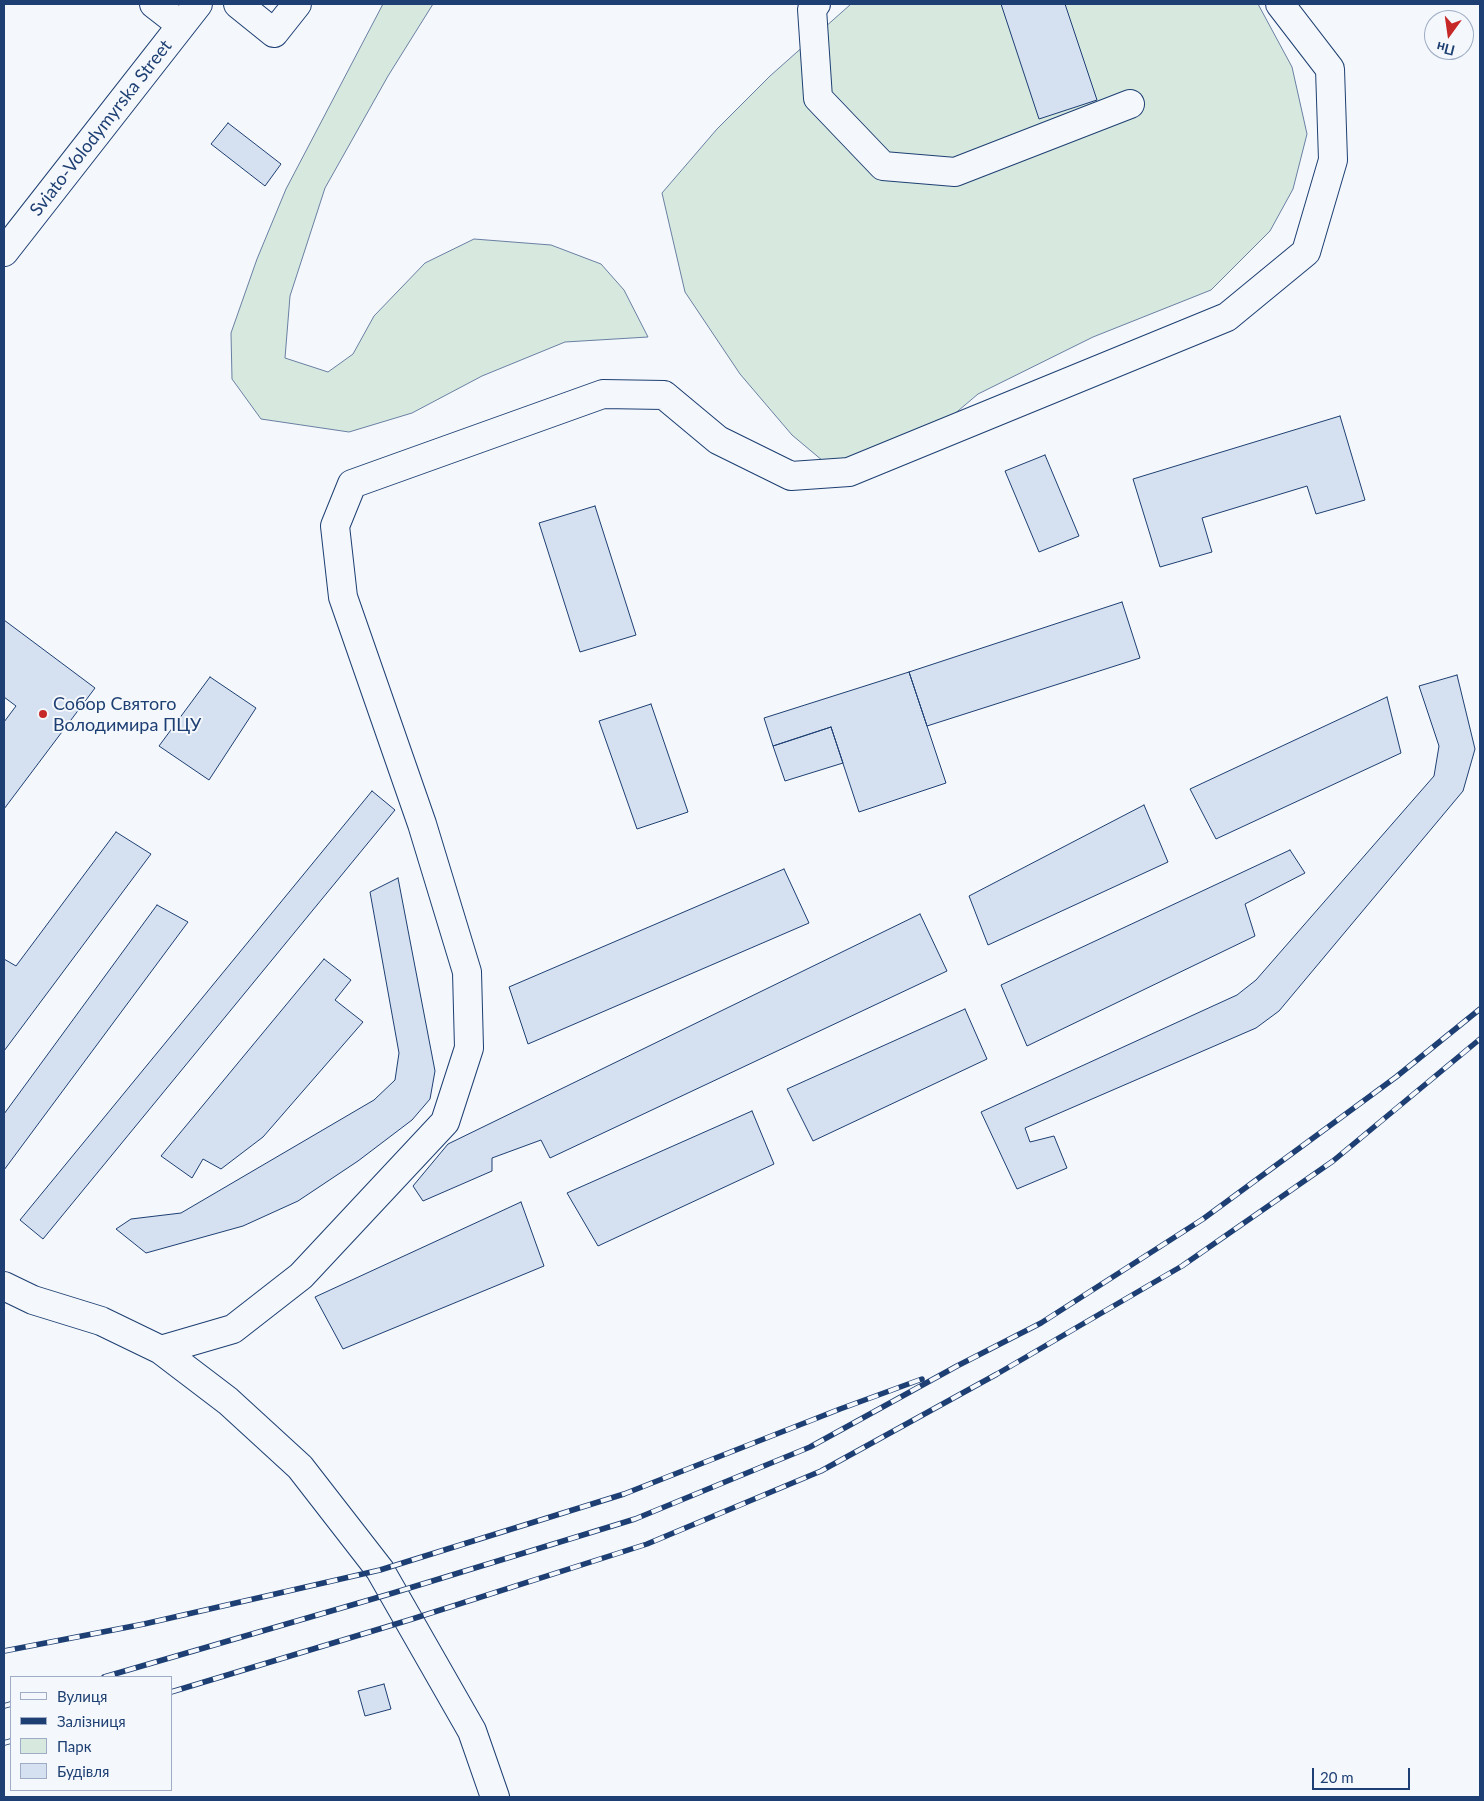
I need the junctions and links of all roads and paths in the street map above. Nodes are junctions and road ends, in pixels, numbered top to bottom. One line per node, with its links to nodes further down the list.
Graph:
1 (154, 4): 7 (street)
2 (198, 4): 7 (street, Sviato-Volodymyrska Street)
3 (238, 4): 4 (street)
4 (297, 4)
5 (816, 4): 8 (street)
6 (1280, 4): 11 (street)
7 (181, 25): 9 (street, Sviato-Volodymyrska Street)
8 (1130, 104)
9 (4, 251)
10 (4, 1286): 11 (street)
11 (161, 1350): 12 (street)
12 (495, 1797)

